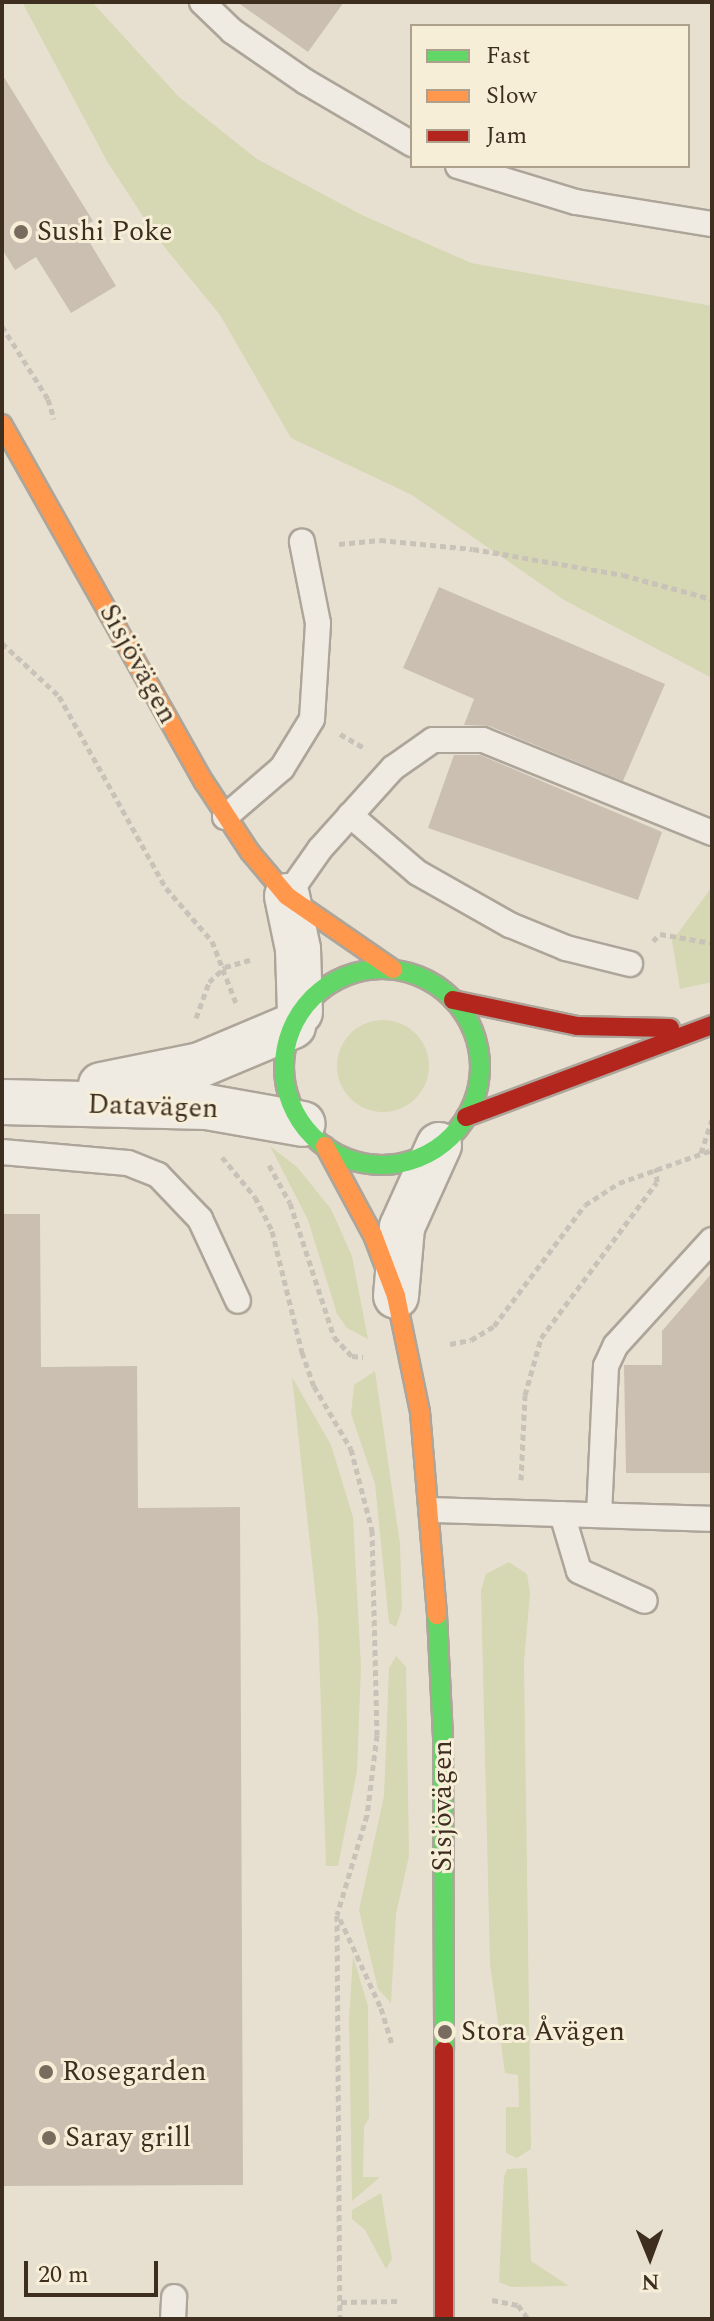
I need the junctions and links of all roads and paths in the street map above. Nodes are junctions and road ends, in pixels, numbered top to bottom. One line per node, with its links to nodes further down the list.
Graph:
1 (202, 2): 2 (lane)
2 (410, 143)
3 (465, 168): 4 (lane)
4 (712, 224)
5 (2, 326): 6 (path)
6 (55, 422)
7 (2, 424): 14 (street, Sisjövägen)
8 (303, 544): 9 (path); 11 (lane)
9 (712, 599)
10 (2, 643): 17 (path)
11 (312, 719): 12 (path); 14 (lane)
12 (393, 768): 13 (lane); 15 (lane)
13 (350, 815): 16 (lane); 20 (lane)
14 (225, 817): 16 (street, Sisjövägen)
15 (712, 833)
16 (287, 896): 19 (street, Sisjövägen); 21 (street, Sisjövägen)
17 (194, 917)
18 (712, 943): 20 (path)
19 (298, 949): 23 (street, Sisjövägen); 25 (path)
20 (630, 964)
21 (393, 969): 22 (street, Sisjövägen); 23 (street, Sisjövägen)
22 (453, 1000): 24 (street); 28 (street, Sisjövägen)
23 (296, 1019): 25 (street, Datavägen); 29 (street, Sisjövägen)
24 (712, 1024): 28 (street)
25 (204, 1086): 26 (street, Datavägen); 29 (street, Datavägen); 46 (path)
26 (2, 1102)
27 (712, 1120): 32 (path)
28 (452, 1131): 29 (street); 36 (street, Sisjövägen)
29 (314, 1135): 36 (street, Sisjövägen)
30 (712, 1150): 32 (path)
31 (2, 1152): 37 (lane)
32 (701, 1153): 34 (path)
33 (264, 1156): 39 (path)
34 (656, 1168): 38 (path); 41 (path)
35 (712, 1240): 43 (lane)
36 (396, 1296): 40 (street, Sisjövägen)
37 (238, 1301)
38 (444, 1345)
39 (366, 1358)
40 (432, 1510): 41 (lane); 50 (street, Sisjövägen)
41 (517, 1512): 42 (lane)
42 (562, 1514): 43 (lane); 45 (lane)
43 (599, 1515): 44 (lane)
44 (712, 1519)
45 (645, 1601)
46 (337, 1915): 47 (path); 49 (path)
47 (392, 2044)
48 (492, 2300): 51 (path)
49 (340, 2319)
50 (444, 2319)
51 (528, 2319)

